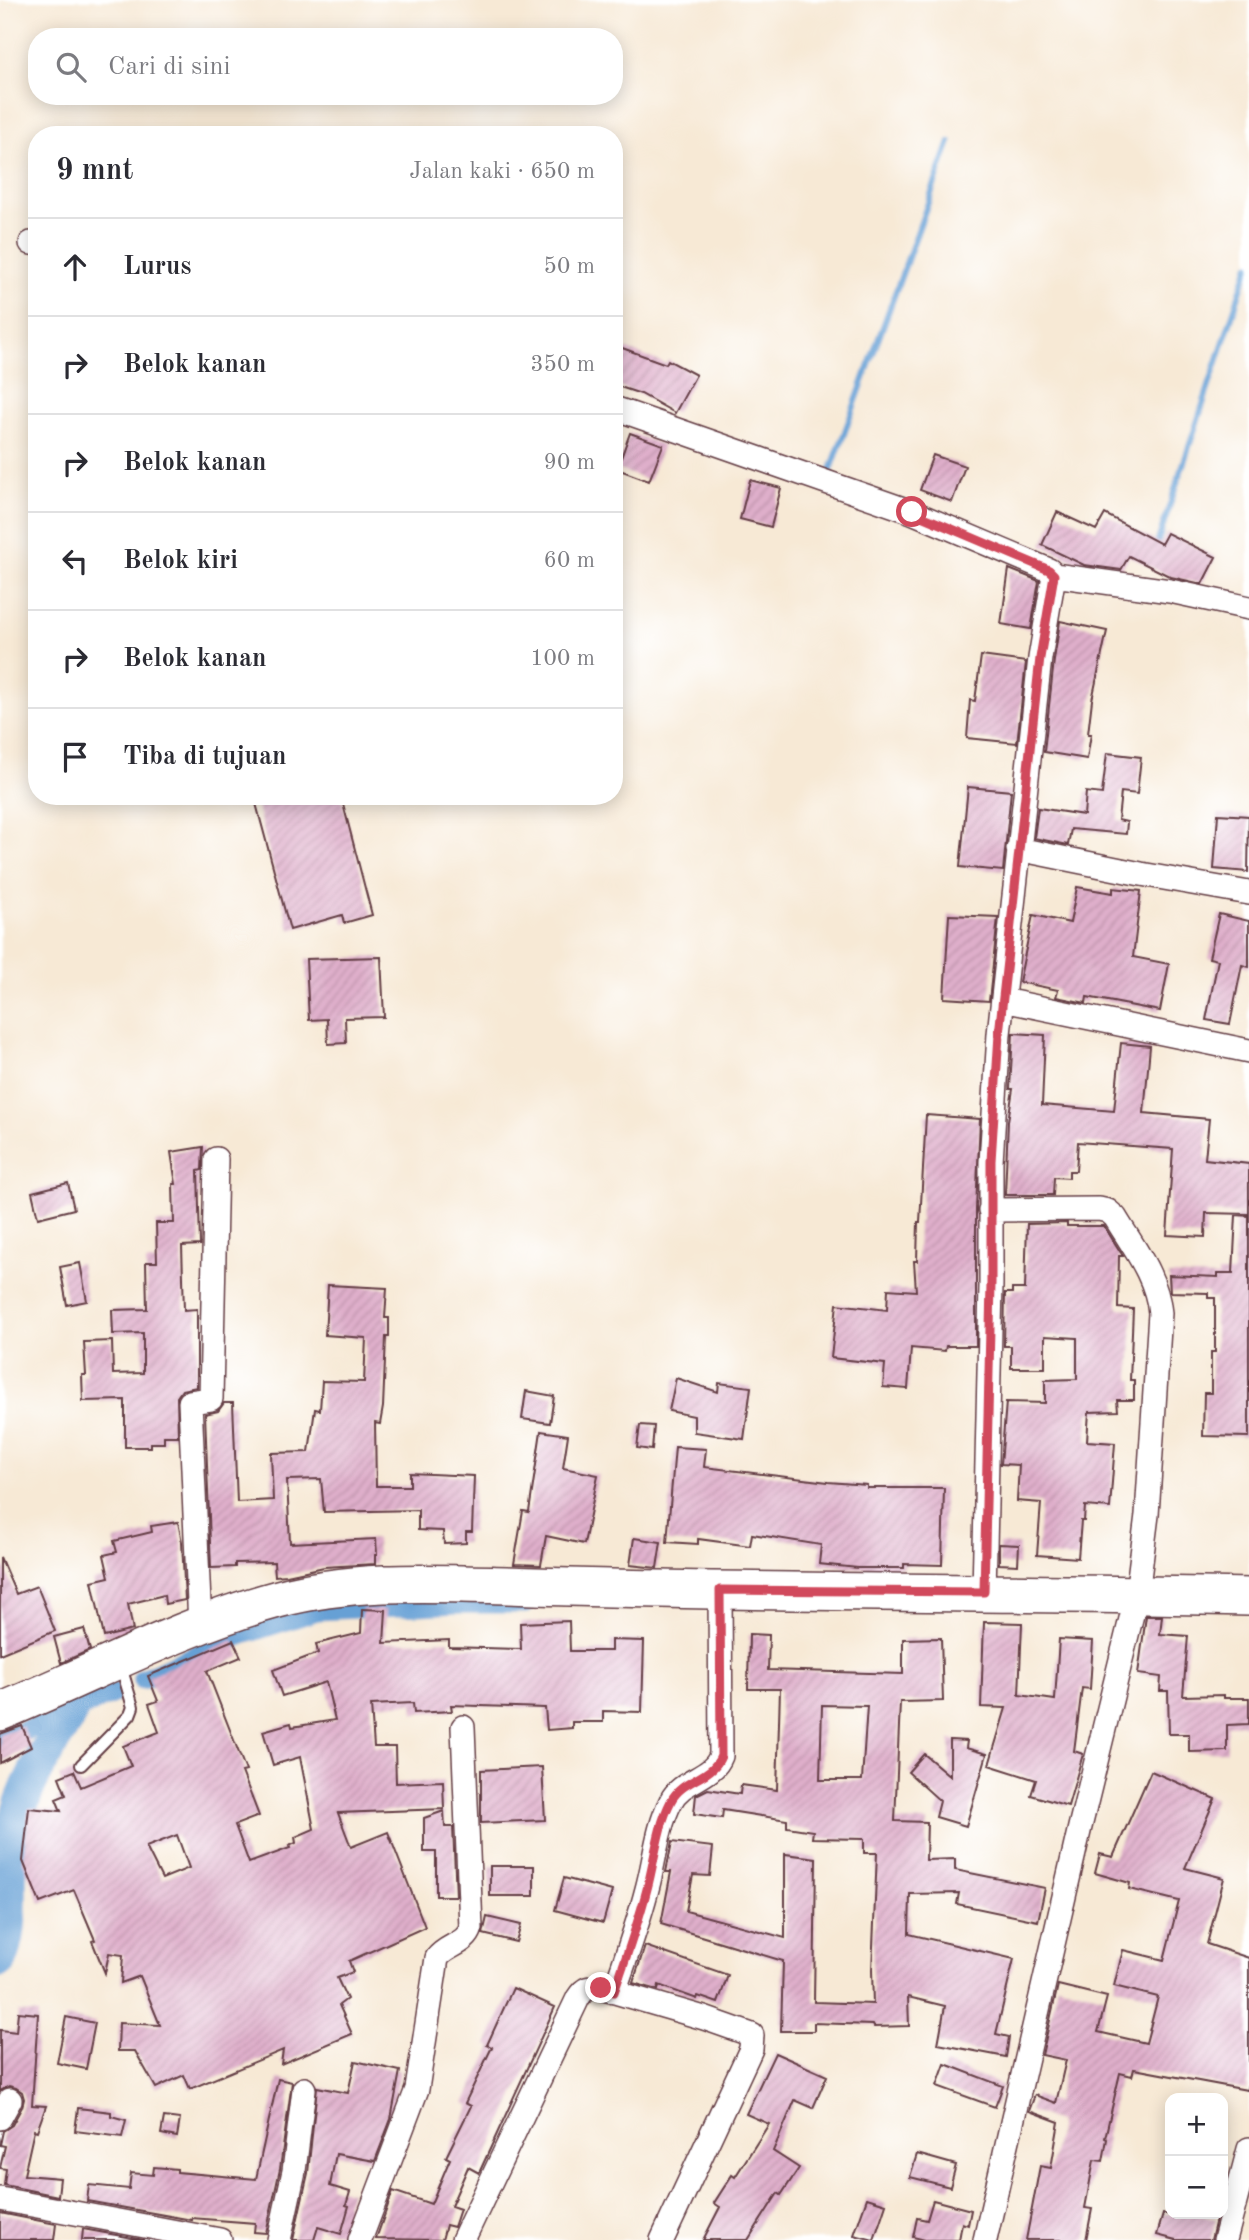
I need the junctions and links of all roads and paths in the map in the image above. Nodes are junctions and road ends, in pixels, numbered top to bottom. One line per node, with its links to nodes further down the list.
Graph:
1 (623, 411): 2 (street)
2 (1054, 575): 3 (street); 4 (street)
3 (1249, 608)
4 (1018, 849): 5 (street); 6 (street)
5 (1249, 893)
6 (1003, 1000): 7 (street); 9 (street)
7 (1249, 1051)
8 (216, 1159): 14 (street)
9 (990, 1210): 11 (street); 12 (street)
10 (720, 1590): 11 (main road); 14 (main road); 19 (street)
11 (984, 1592): 12 (main road)
12 (1137, 1594): 13 (main road); 28 (street)
13 (1249, 1597)
14 (200, 1626): 15 (main road)
15 (119, 1661): 16 (main road); 18 (lane)
16 (0, 1712)
17 (463, 1727): 25 (street)
18 (81, 1765)
19 (614, 1992): 26 (street); 27 (street)
20 (304, 2089): 24 (street)
21 (1249, 2149): 29 (street)
22 (0, 2199): 23 (street)
23 (220, 2240)
24 (279, 2240)
25 (360, 2240)
26 (463, 2240)
27 (662, 2240)
28 (985, 2240)
29 (1225, 2240)

